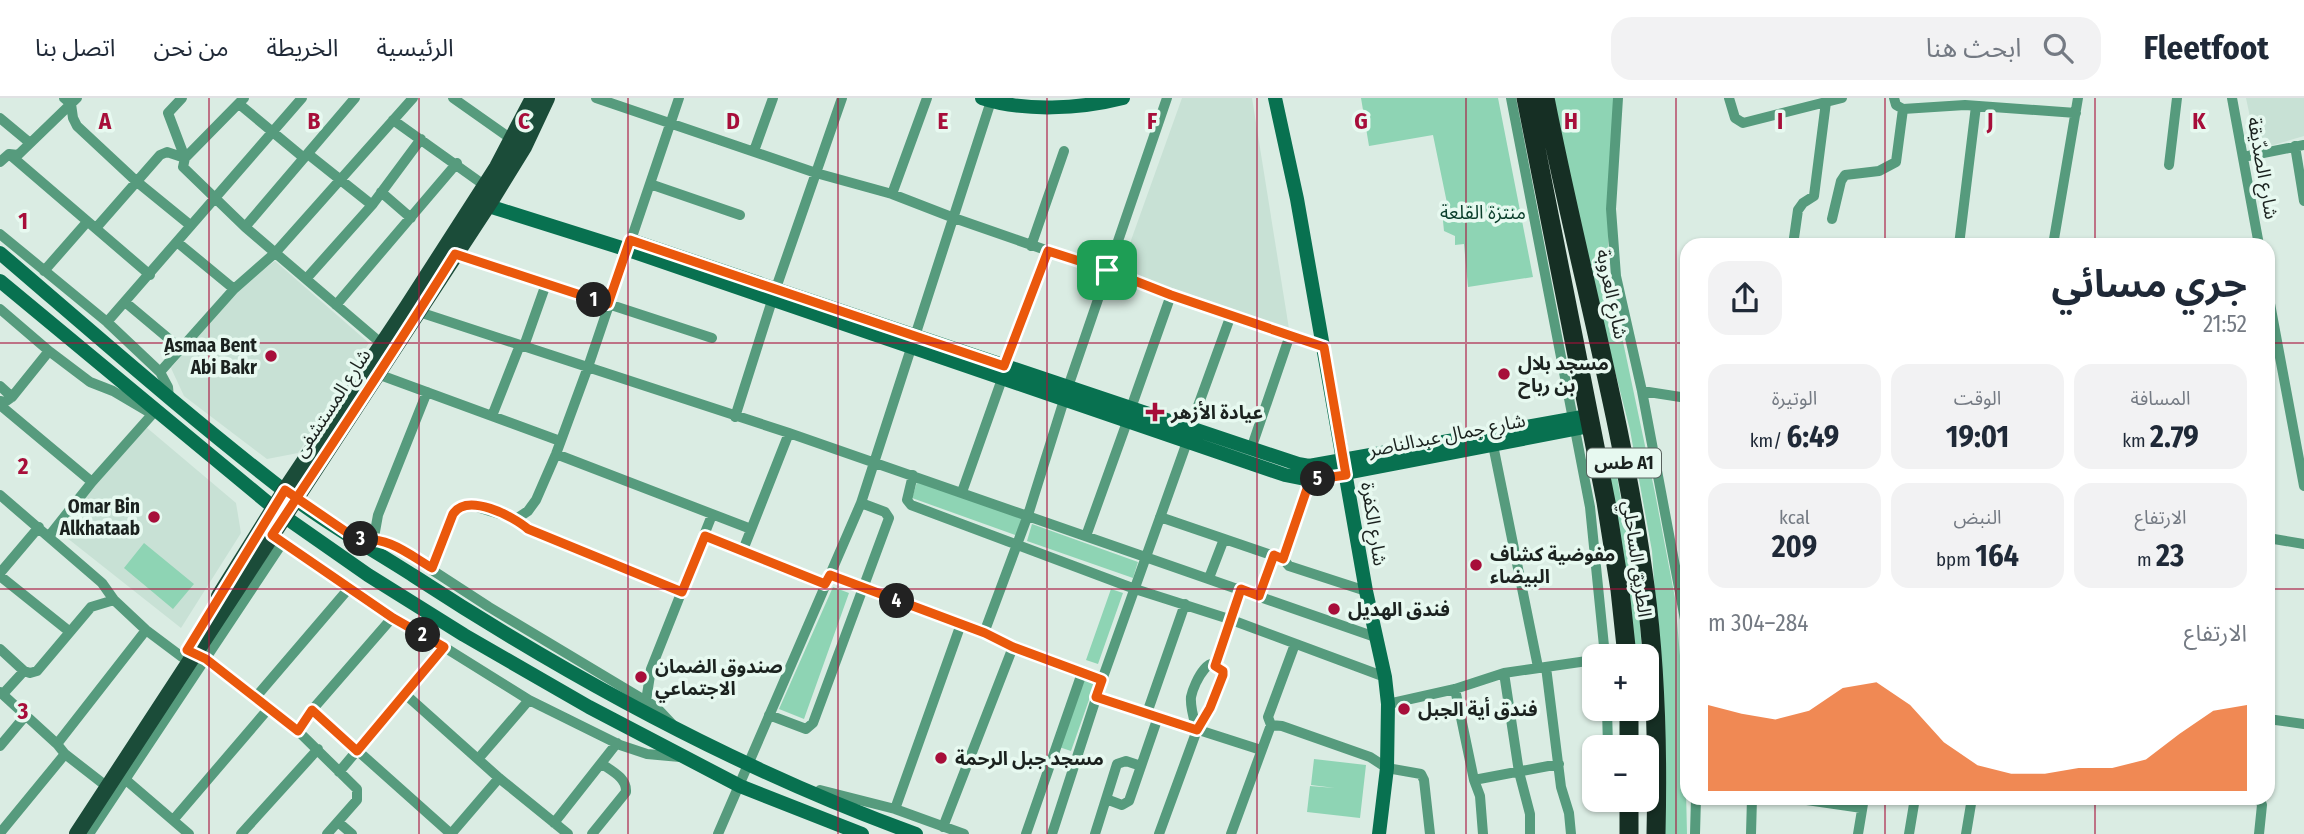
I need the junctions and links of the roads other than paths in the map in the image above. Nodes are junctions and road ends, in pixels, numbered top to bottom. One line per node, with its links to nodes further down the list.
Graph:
1 (181, 98): 46 (street)
2 (302, 98): 36 (street)
3 (355, 98): 43 (street)
4 (413, 98): 34 (street)
5 (453, 98): 39 (street)
6 (533, 98): 39 (main road, شارع المستشفى)
7 (547, 98): 39 (main road, شارع المستشفى)
8 (596, 98): 35 (street)
9 (679, 98): 35 (street)
10 (773, 98): 41 (street)
11 (842, 98): 49 (street)
12 (927, 98): 54 (street)
13 (1123, 98): 26 (street)
14 (1167, 98): 78 (street)
15 (1275, 98): 100 (street, شارع الكفرة)
16 (1511, 98): 120 (street)
17 (1525, 98): 120 (highway, الطريق الساحلي / طس A1)
18 (1545, 98): 117 (highway, شارع العروبة / طس A1)
19 (1618, 98): 108 (street)
20 (1729, 98): 29 (street)
21 (1842, 98): 29 (street)
22 (1894, 98): 31 (street)
23 (2078, 98): 32 (street)
24 (2177, 98): 48 (street)
25 (2232, 98): 44 (street, شارع الصدّيقة)
26 (989, 99): 61 (street)
27 (71, 100): 38 (street); 51 (street)
28 (241, 101): 36 (street); 46 (street)
29 (1826, 102): 67 (street)
30 (1976, 106): 31 (street); 32 (street); 68 (street)
31 (1903, 109): 62 (street)
32 (2076, 113): 69 (street)
33 (0, 118): 38 (street)
34 (393, 120): 37 (street); 50 (street)
35 (670, 122): 41 (street); 52 (street)
36 (274, 133): 43 (street); 56 (street)
37 (421, 139): 47 (street); 53 (street)
38 (30, 143): 45 (street)
39 (518, 143): 55 (main road, شارع المستشفى)
40 (2299, 146): 44 (street); 57 (street)
41 (754, 150): 49 (street)
42 (1064, 151): 73 (street)
43 (306, 156): 50 (street); 65 (street)
44 (2243, 157): 70 (street, شارع الصدّيقة)
45 (4, 158): 63 (street)
46 (185, 158): 51 (street); 56 (street)
47 (457, 163): 55 (street); 60 (street)
48 (2169, 165)
49 (816, 173): 54 (street); 85 (street)
50 (340, 179): 58 (street); 76 (street)
51 (136, 181): 63 (street); 64 (street)
52 (650, 184): 59 (street); 72 (street)
53 (381, 192): 58 (street); 60 (street)
54 (892, 194): 61 (street)
55 (484, 196): 72 (street, شارع جمال عبدالناصر); 77 (main road, شارع المستشفى); 91 (main road, شارع المستشفى)
56 (215, 198): 64 (street); 65 (street)
57 (2304, 201)
58 (372, 205): 81 (street)
59 (740, 215)
60 (411, 218): 89 (street)
61 (954, 218): 73 (street); 97 (street)
62 (1832, 219)
63 (91, 225): 79 (street); 80 (street)
64 (190, 225): 71 (street)
65 (244, 227): 76 (street)
66 (0, 233): 79 (street)
67 (1794, 238)
68 (1960, 238)
69 (2054, 238)
70 (2258, 238)
71 (177, 242): 80 (street); 84 (street)
72 (629, 245): 85 (street, شارع جمال عبدالناصر); 88 (street)
73 (1031, 246): 74 (street)
74 (1048, 251): 78 (street); 106 (street)
75 (0, 253): 113 (street)
76 (275, 253): 81 (street); 84 (street)
77 (455, 254): 83 (street); 91 (main road, شارع المستشفى)
78 (1107, 270): 86 (street); 110 (street)
79 (44, 271): 93 (street)
80 (150, 275): 87 (street)
81 (306, 279): 89 (street)
82 (0, 281): 115 (street)
83 (546, 284): 88 (street); 99 (street)
84 (234, 289): 101 (street)
85 (774, 293): 97 (street, شارع جمال عبدالناصر); 119 (street)
86 (1171, 295): 92 (street); 116 (street)
87 (125, 302): 93 (street); 101 (street)
88 (608, 304): 96 (street); 103 (street)
89 (336, 305): 98 (street)
90 (0, 309): 102 (street)
91 (413, 310): 98 (main road, شارع المستشفى); 99 (street); 104 (main road, شارع المستشفى)
92 (1231, 315): 95 (street); 122 (street)
93 (107, 322): 105 (street)
94 (2275, 331): 135 (street)
95 (1290, 335): 100 (street); 125 (street)
96 (712, 338)
97 (912, 341): 106 (street, شارع جمال عبدالناصر); 129 (street)
98 (382, 344): 104 (main road, شارع المستشفى)
99 (522, 346): 103 (street); 118 (street)
100 (1324, 347): 128 (street, شارع الكفرة)
101 (181, 349): 105 (street)
102 (48, 351): 111 (street); 115 (street)
103 (588, 367): 119 (street); 123 (street)
104 (371, 371): 109 (street); 137 (main road, شارع المستشفى)
105 (160, 372): 113 (street)
106 (1003, 372): 110 (street, شارع جمال عبدالناصر); 136 (street)
107 (0, 386): 111 (street)
108 (1642, 391): 112 (street); 163 (street)
109 (427, 392): 118 (street); 150 (street)
110 (1066, 393): 116 (street, شارع جمال عبدالناصر); 142 (street)
111 (12, 397): 114 (street)
112 (1680, 397)
113 (170, 398): 137 (street)
114 (0, 403): 134 (street)
115 (154, 412): 134 (street); 140 (street)
116 (1129, 415): 122 (street, شارع جمال عبدالناصر); 149 (street)
117 (1615, 415): 120 (highway); 127 (highway, شارع العروبة / طس A1)
118 (492, 416): 123 (street)
119 (735, 417): 121 (street)
120 (1582, 422): 124 (street, شارع جمال عبدالناصر); 128 (street); 130 (highway, الطريق الساحلي / طس A1); 182 (street)
121 (789, 433): 129 (street); 146 (street)
122 (1188, 435): 125 (street); 133 (street, شارع جمال عبدالناصر); 143 (street)
123 (559, 441): 126 (street)
124 (1493, 445): 132 (street, شارع جمال عبدالناصر); 190 (street)
125 (1251, 449): 128 (street)
126 (556, 454): 141 (street); 144 (street)
127 (1623, 458): 130 (highway); 277 (highway, شارع العروبة / طس A1)
128 (1343, 459): 132 (street, شارع الكفرة)
129 (873, 462): 131 (street); 139 (street)
130 (1598, 462): 183 (highway, الطريق الساحلي / طس A1)
131 (913, 475): 136 (street); 156 (street)
132 (1346, 475): 133 (street, شارع جمال عبدالناصر); 169 (street, شارع الكفرة)
133 (1310, 480): 159 (street)
134 (92, 482): 147 (street)
135 (2304, 486)
136 (962, 492): 142 (street)
137 (290, 494): 140 (main road, شارع المستشفى); 154 (street)
138 (0, 495): 145 (street)
139 (861, 503): 164 (street); 166 (street)
140 (279, 512): 152 (main road, شارع المستشفى); 187 (main road, شارع المستشفى); 223 (street)
141 (712, 515): 146 (street); 148 (street)
142 (1028, 515): 149 (street); 156 (street)
143 (1160, 517): 151 (street); 158 (street)
144 (516, 519): 160 (street); 170 (street)
145 (39, 527): 147 (street); 161 (street)
146 (751, 529): 157 (street)
147 (49, 536): 172 (street)
148 (705, 536): 157 (street); 170 (street)
149 (1086, 536): 158 (street)
150 (374, 537): 154 (street); 160 (street)
151 (1224, 538): 159 (street); 162 (street)
152 (278, 539): 165 (street); 187 (main road, شارع المستشفى)
153 (2275, 539): 155 (street)
154 (358, 540): 213 (street)
155 (2304, 544)
156 (1017, 546): 167 (street); 179 (street)
157 (743, 550): 164 (street)
158 (1145, 557): 162 (street); 167 (street)
159 (1278, 557): 169 (street); 171 (street)
160 (432, 568): 202 (street)
161 (0, 574): 178 (street)
162 (1209, 578): 168 (street)
163 (1680, 578)
164 (828, 580): 166 (street); 208 (street)
165 (350, 587): 174 (street); 200 (street)
166 (863, 589): 176 (street); 208 (street)
167 (1135, 589): 173 (street); 195 (street)
168 (1241, 589): 171 (street); 175 (street)
169 (1366, 591): 180 (street, شارع الكفرة)
170 (682, 592): 202 (street)
171 (1259, 596): 180 (street)
172 (114, 600): 177 (street); 178 (street)
173 (1185, 604): 175 (street); 206 (street)
174 (393, 618): 184 (street); 205 (street)
175 (1229, 619): 181 (street); 189 (street)
176 (961, 624): 179 (street); 245 (street)
177 (146, 630): 187 (street); 217 (street)
178 (71, 632): 191 (street)
179 (985, 633): 185 (street)
180 (1378, 638): 194 (street, شارع الكفرة)
181 (1294, 644): 194 (street); 212 (street)
182 (1604, 644)
183 (1626, 644)
184 (444, 647): 198 (street); 201 (street)
185 (1013, 647): 192 (street); 250 (street)
186 (0, 649): 191 (street)
187 (192, 655): 200 (street); 234 (street); 235 (main road, شارع المستشفى); 254 (main road, شارع المستشفى)
188 (1582, 662): 190 (street)
189 (1215, 666): 214 (street); 214 (street)
190 (1542, 667): 193 (street); 226 (street)
191 (24, 671): 197 (street)
192 (1082, 673): 195 (street); 266 (street)
193 (1504, 673): 196 (street); 231 (street)
194 (1385, 677): 203 (street, شارع الكفرة)
195 (1102, 680): 199 (street)
196 (1455, 689): 203 (street); 233 (street)
197 (1, 693): 207 (street)
198 (405, 694): 221 (street); 224 (street)
199 (1096, 697): 206 (street); 267 (street)
200 (256, 698): 204 (street)
201 (529, 700): 216 (street); 224 (street)
202 (646, 701): 213 (street)
203 (1388, 704): 229 (street, شارع الكفرة)
204 (269, 708): 215 (street); 247 (street)
205 (312, 710): 215 (street); 221 (street)
206 (1147, 713): 209 (street)
207 (26, 715): 217 (street); 218 (street)
208 (769, 715): 227 (street)
209 (1158, 717): 214 (street); 228 (street)
210 (2275, 720): 211 (street)
211 (2304, 724)
212 (1271, 725): 220 (street); 229 (street)
213 (673, 727): 227 (street)
214 (1197, 730): 220 (street); 269 (street)
215 (298, 731): 219 (street)
216 (617, 743): 223 (street); 225 (street)
217 (57, 744): 222 (street)
218 (0, 746)
219 (318, 749): 230 (street); 257 (street)
220 (1261, 750): 270 (street)
221 (357, 751): 230 (street); 232 (street)
222 (65, 754): 235 (street); 252 (street)
223 (687, 757): 237 (street)
224 (478, 759): 232 (street)
225 (602, 764): 249 (street); 261 (street)
226 (1559, 764): 231 (street); 275 (street)
227 (748, 766): 236 (street); 237 (street)
228 (1141, 766): 238 (street); 238 (street)
229 (1387, 768): 271 (street, شارع الكفرة); 272 (street)
230 (339, 772): 248 (street)
231 (1519, 772): 233 (street); 274 (street)
232 (499, 778): 249 (street)
233 (1474, 779): 273 (street)
234 (126, 780): 247 (street); 255 (street)
235 (101, 782): 253 (main road, شارع المستشفى)
236 (787, 783): 245 (street); 264 (street)
237 (740, 786): 251 (street); 262 (street)
238 (1106, 799): 268 (street)
239 (1696, 805): 278 (street)
240 (1752, 805): 279 (street)
241 (1863, 805): 280 (street)
242 (1914, 805): 281 (street)
243 (1971, 805): 282 (street)
244 (2262, 805): 283 (street)
245 (895, 809): 250 (street)
246 (1629, 812): 276 (highway)
247 (174, 819): 256 (street)
248 (338, 822): 258 (street); 259 (street)
249 (554, 823): 260 (street)
250 (943, 827): 265 (street)
251 (841, 830): 263 (street)
252 (0, 833)
253 (67, 834)
254 (77, 834)
255 (89, 834)
256 (189, 834)
257 (241, 834)
258 (327, 834)
259 (352, 834)
260 (568, 834)
261 (592, 834)
262 (718, 834)
263 (862, 834)
264 (916, 834)
265 (964, 834)
266 (1026, 834)
267 (1052, 834)
268 (1095, 834)
269 (1159, 834)
270 (1231, 834)
271 (1379, 834)
272 (1430, 834)
273 (1483, 834)
274 (1530, 834)
275 (1571, 834)
276 (1629, 834)
277 (1656, 834)
278 (1695, 834)
279 (1751, 834)
280 (1858, 834)
281 (1909, 834)
282 (1966, 834)
283 (2259, 834)

